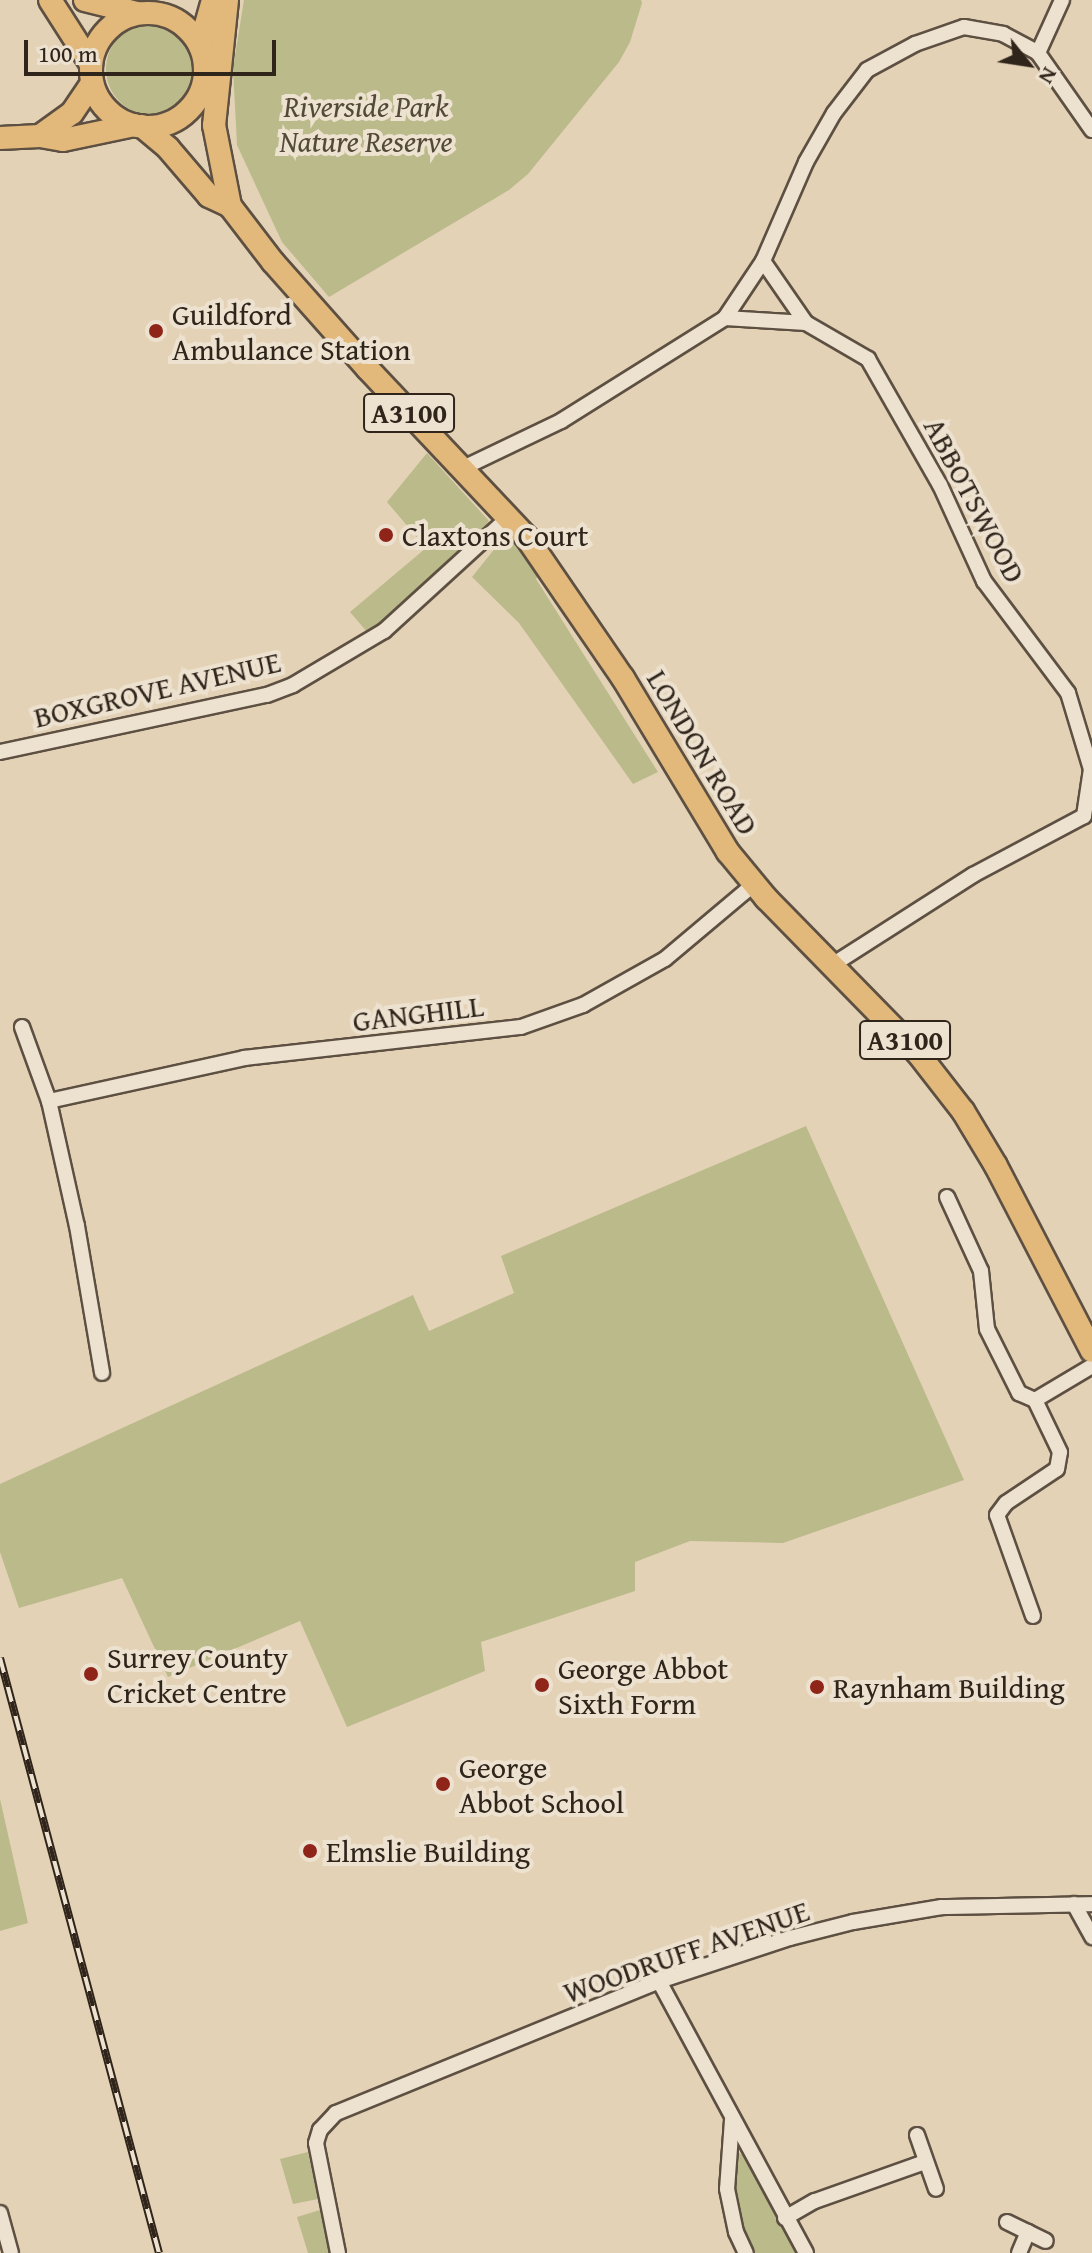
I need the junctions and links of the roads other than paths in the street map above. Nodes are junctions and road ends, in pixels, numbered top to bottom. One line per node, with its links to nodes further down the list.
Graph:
1 (50, 0): 9 (main road)
2 (85, 0): 6 (main road)
3 (213, 0): 7 (main road)
4 (227, 0): 11 (main road, A3100)
5 (1062, 0): 8 (street)
6 (149, 9): 7 (main road); 9 (main road)
7 (200, 46): 10 (main road)
8 (1038, 53): 13 (street); 17 (street)
9 (91, 73): 12 (main road); 14 (main road)
10 (204, 79): 11 (main road, A3100); 12 (main road)
11 (214, 125): 16 (main road, A3100)
12 (138, 126): 14 (main road); 16 (main road)
13 (1092, 130)
14 (40, 136): 15 (main road)
15 (0, 138)
16 (230, 206): 20 (main road, LONDON ROAD / A3100)
17 (763, 261): 18 (street); 19 (street, ABBOTSWOOD)
18 (725, 318): 19 (street, ABBOTSWOOD); 20 (street)
19 (806, 323): 23 (street, ABBOTSWOOD)
20 (461, 469): 21 (main road, LONDON ROAD / A3100)
21 (509, 517): 22 (street, BOXGROVE AVENUE); 24 (main road, LONDON ROAD / A3100)
22 (0, 752)
23 (1091, 769): 25 (street, ABBOTSWOOD)
24 (754, 884): 25 (main road, LONDON ROAD / A3100); 27 (street, GANGHILL)
25 (832, 965): 29 (main road, LONDON ROAD / A3100)
26 (22, 1027): 27 (street)
27 (49, 1101): 31 (street)
28 (947, 1197): 32 (street)
29 (1092, 1351)
30 (1092, 1366): 32 (street)
31 (102, 1373)
32 (1035, 1400): 33 (street)
33 (1033, 1616)
34 (1074, 1904): 35 (street, WOODRUFF AVENUE); 36 (street); 37 (street, WOODRUFF AVENUE)
35 (1092, 1904)
36 (1092, 1937)
37 (659, 1981): 38 (street); 48 (street, WOODRUFF AVENUE)
38 (732, 2119): 43 (street); 49 (street)
39 (917, 2135): 40 (street)
40 (925, 2162): 41 (street); 43 (street)
41 (936, 2189)
42 (0, 2213): 47 (street)
43 (785, 2218): 50 (street)
44 (1007, 2222): 45 (street)
45 (1028, 2232): 46 (street); 51 (street)
46 (1046, 2241)
47 (11, 2253)
48 (338, 2253)
49 (746, 2253)
50 (806, 2253)
51 (1019, 2253)

